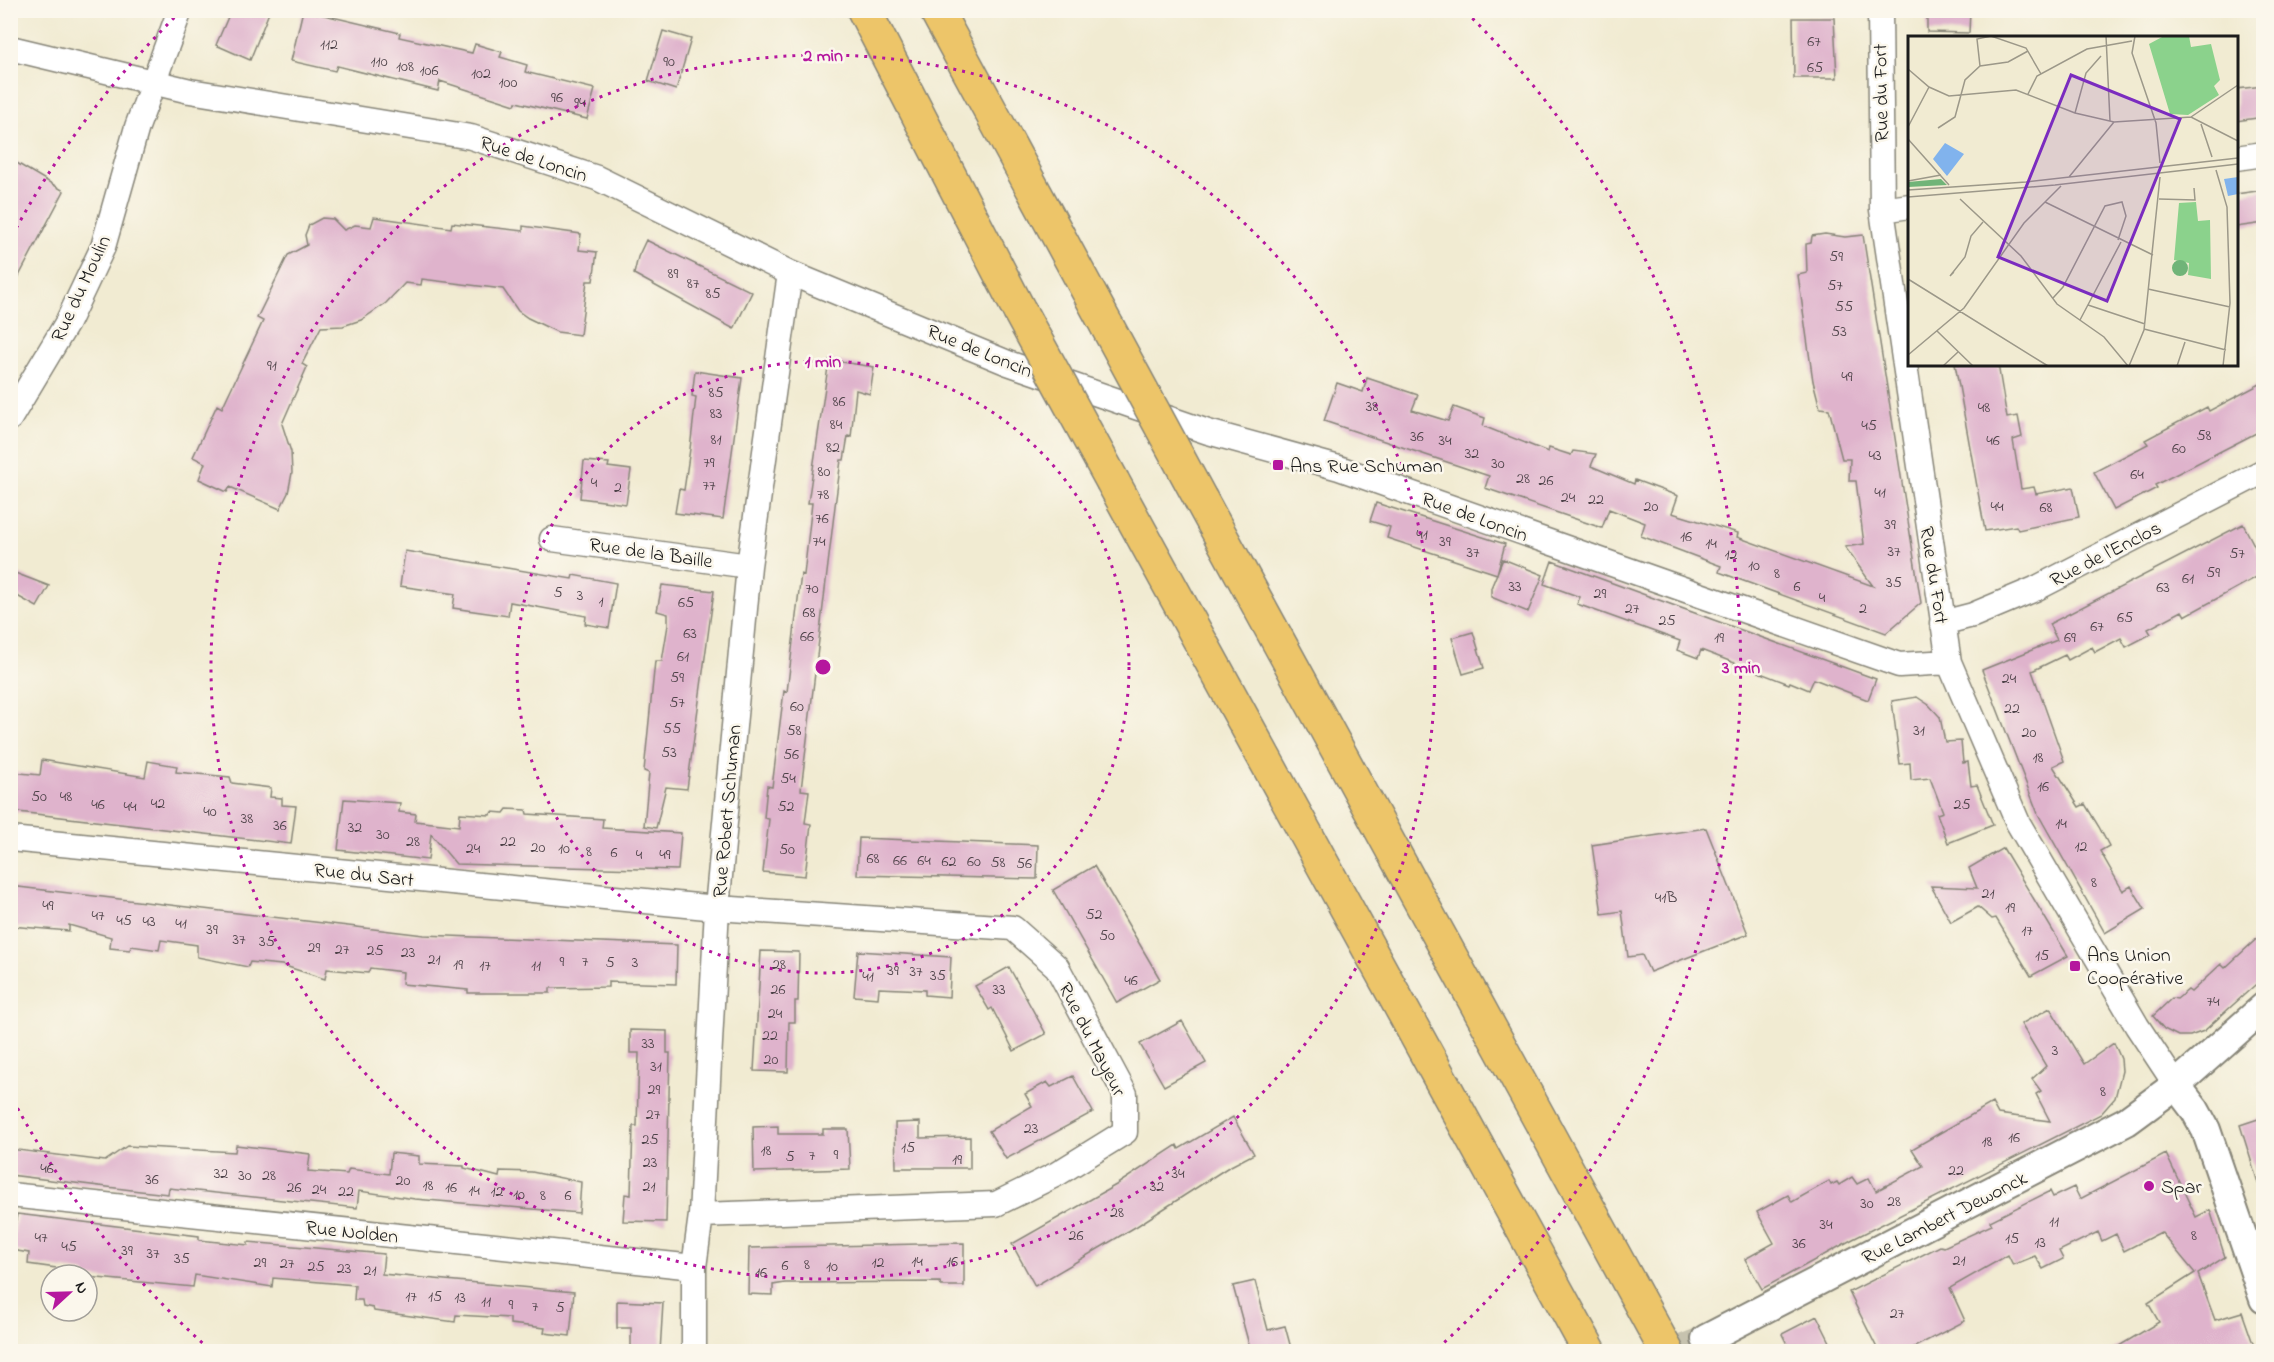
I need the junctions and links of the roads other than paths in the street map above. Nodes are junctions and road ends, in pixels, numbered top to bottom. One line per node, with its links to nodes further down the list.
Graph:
1 (180, 10): 6 (street, Rue du Moulin)
2 (864, 10): 28 (highway, bridge)
3 (936, 10): 29 (highway, bridge)
4 (1880, 10): 10 (street, Rue du Fort)
5 (10, 48): 6 (street, Rue de Loncin)
6 (153, 83): 11 (street, Rue de Loncin); 12 (street, Rue du Moulin)
7 (2264, 154): 8 (street)
8 (2238, 158)
9 (1908, 206): 10 (street)
10 (1882, 210): 16 (street, Rue du Fort)
11 (790, 273): 15 (street, Rue Robert Schuman); 17 (street, Rue de Loncin)
12 (10, 418)
13 (2264, 471): 16 (street, Rue de l'Enclos)
14 (552, 539): 15 (street, Rue de la Baille)
15 (749, 566): 19 (street, Rue Robert Schuman)
16 (1942, 622): 17 (street, Rue du Fort)
17 (1949, 662): 21 (street, Rue du Fort)
18 (10, 839): 19 (street, Rue du Sart)
19 (717, 908): 23 (street, Rue Robert Schuman); 23 (street, Rue du Mayeur)
20 (2264, 1007): 21 (street, Rue Lambert Dewonck)
21 (2176, 1085): 25 (street); 26 (street, Rue Lambert Dewonck)
22 (10, 1195): 24 (street, Rue Nolden)
23 (701, 1215): 24 (street, Rue Robert Schuman)
24 (694, 1267): 27 (street, Rue Robert Schuman)
25 (2264, 1299)
26 (1706, 1340)
27 (694, 1352)
28 (1590, 1352)
29 (1667, 1352)

